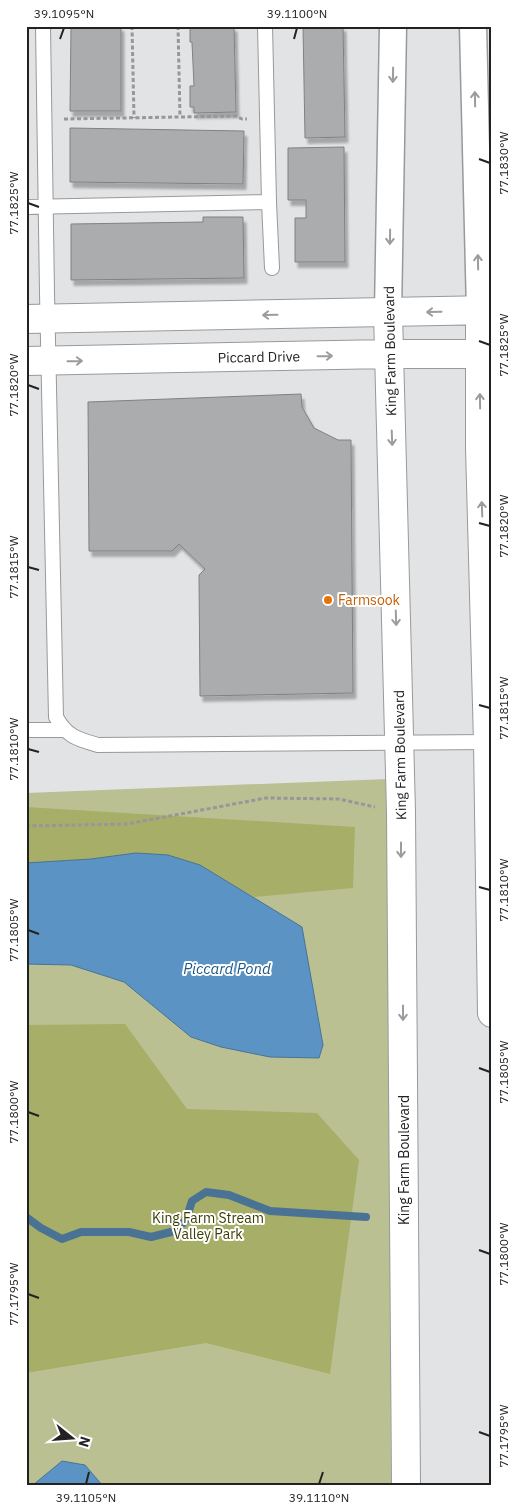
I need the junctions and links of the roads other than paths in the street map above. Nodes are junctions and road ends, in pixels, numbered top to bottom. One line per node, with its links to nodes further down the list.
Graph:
1 (43, 26): 6 (lane)
2 (264, 26): 5 (lane)
3 (394, 26): 10 (street, King Farm Boulevard, one-way to 10)
4 (473, 26): 9 (street, one-way to 4)
5 (269, 202): 6 (lane); 8 (lane)
6 (46, 206): 7 (lane); 11 (lane)
7 (26, 207)
8 (272, 268)
9 (486, 311): 10 (street, one-way to 10); 13 (street)
10 (388, 313): 11 (street, one-way to 11); 12 (street, King Farm Boulevard)
11 (37, 319): 14 (lane)
12 (389, 354): 13 (street, Piccard Drive); 14 (street, Piccard Drive, one-way to 12); 17 (street, King Farm Boulevard, one-way to 17)
13 (486, 354): 18 (street, one-way to 13)
14 (37, 361): 16 (lane)
15 (26, 730): 16 (lane)
16 (63, 730): 17 (lane)
17 (400, 742): 18 (lane); 20 (street, King Farm Boulevard, one-way to 20)
18 (490, 742): 19 (street)
19 (492, 1013)
20 (406, 1485)

